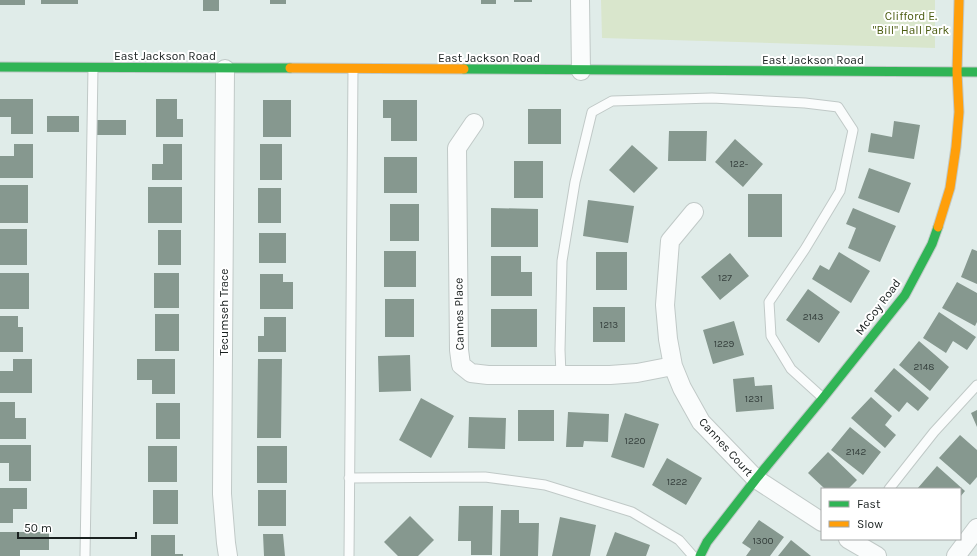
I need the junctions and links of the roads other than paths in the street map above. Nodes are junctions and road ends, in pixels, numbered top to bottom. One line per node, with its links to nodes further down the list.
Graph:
1 (580, 0): 7 (street)
2 (959, 0): 8 (street, McCoy Road)
3 (0, 67): 4 (street, East Jackson Road)
4 (93, 68): 5 (street, East Jackson Road); 22 (lane)
5 (225, 68): 6 (street, East Jackson Road); 23 (street, Tecumseh Trace)
6 (353, 69): 7 (street, East Jackson Road); 16 (lane)
7 (580, 71): 8 (street, East Jackson Road)
8 (957, 72): 9 (street, East Jackson Road); 15 (street, McCoy Road)
9 (977, 72)
10 (474, 123): 13 (street, Cannes Place)
11 (694, 212): 12 (street, Cannes Court)
12 (673, 366): 13 (street, Cannes Place); 17 (street, Cannes Court)
13 (561, 375): 15 (lane)
14 (977, 385): 18 (lane)
15 (823, 398): 17 (street, McCoy Road)
16 (350, 478): 24 (lane); 25 (lane)
17 (756, 479): 19 (street, Cannes Court); 26 (street, McCoy Road)
18 (890, 488)
19 (821, 521)
20 (977, 528): 28 (street)
21 (851, 540): 27 (street)
22 (85, 556)
23 (228, 556)
24 (349, 556)
25 (693, 556)
26 (700, 556)
27 (877, 556)
28 (956, 556)

